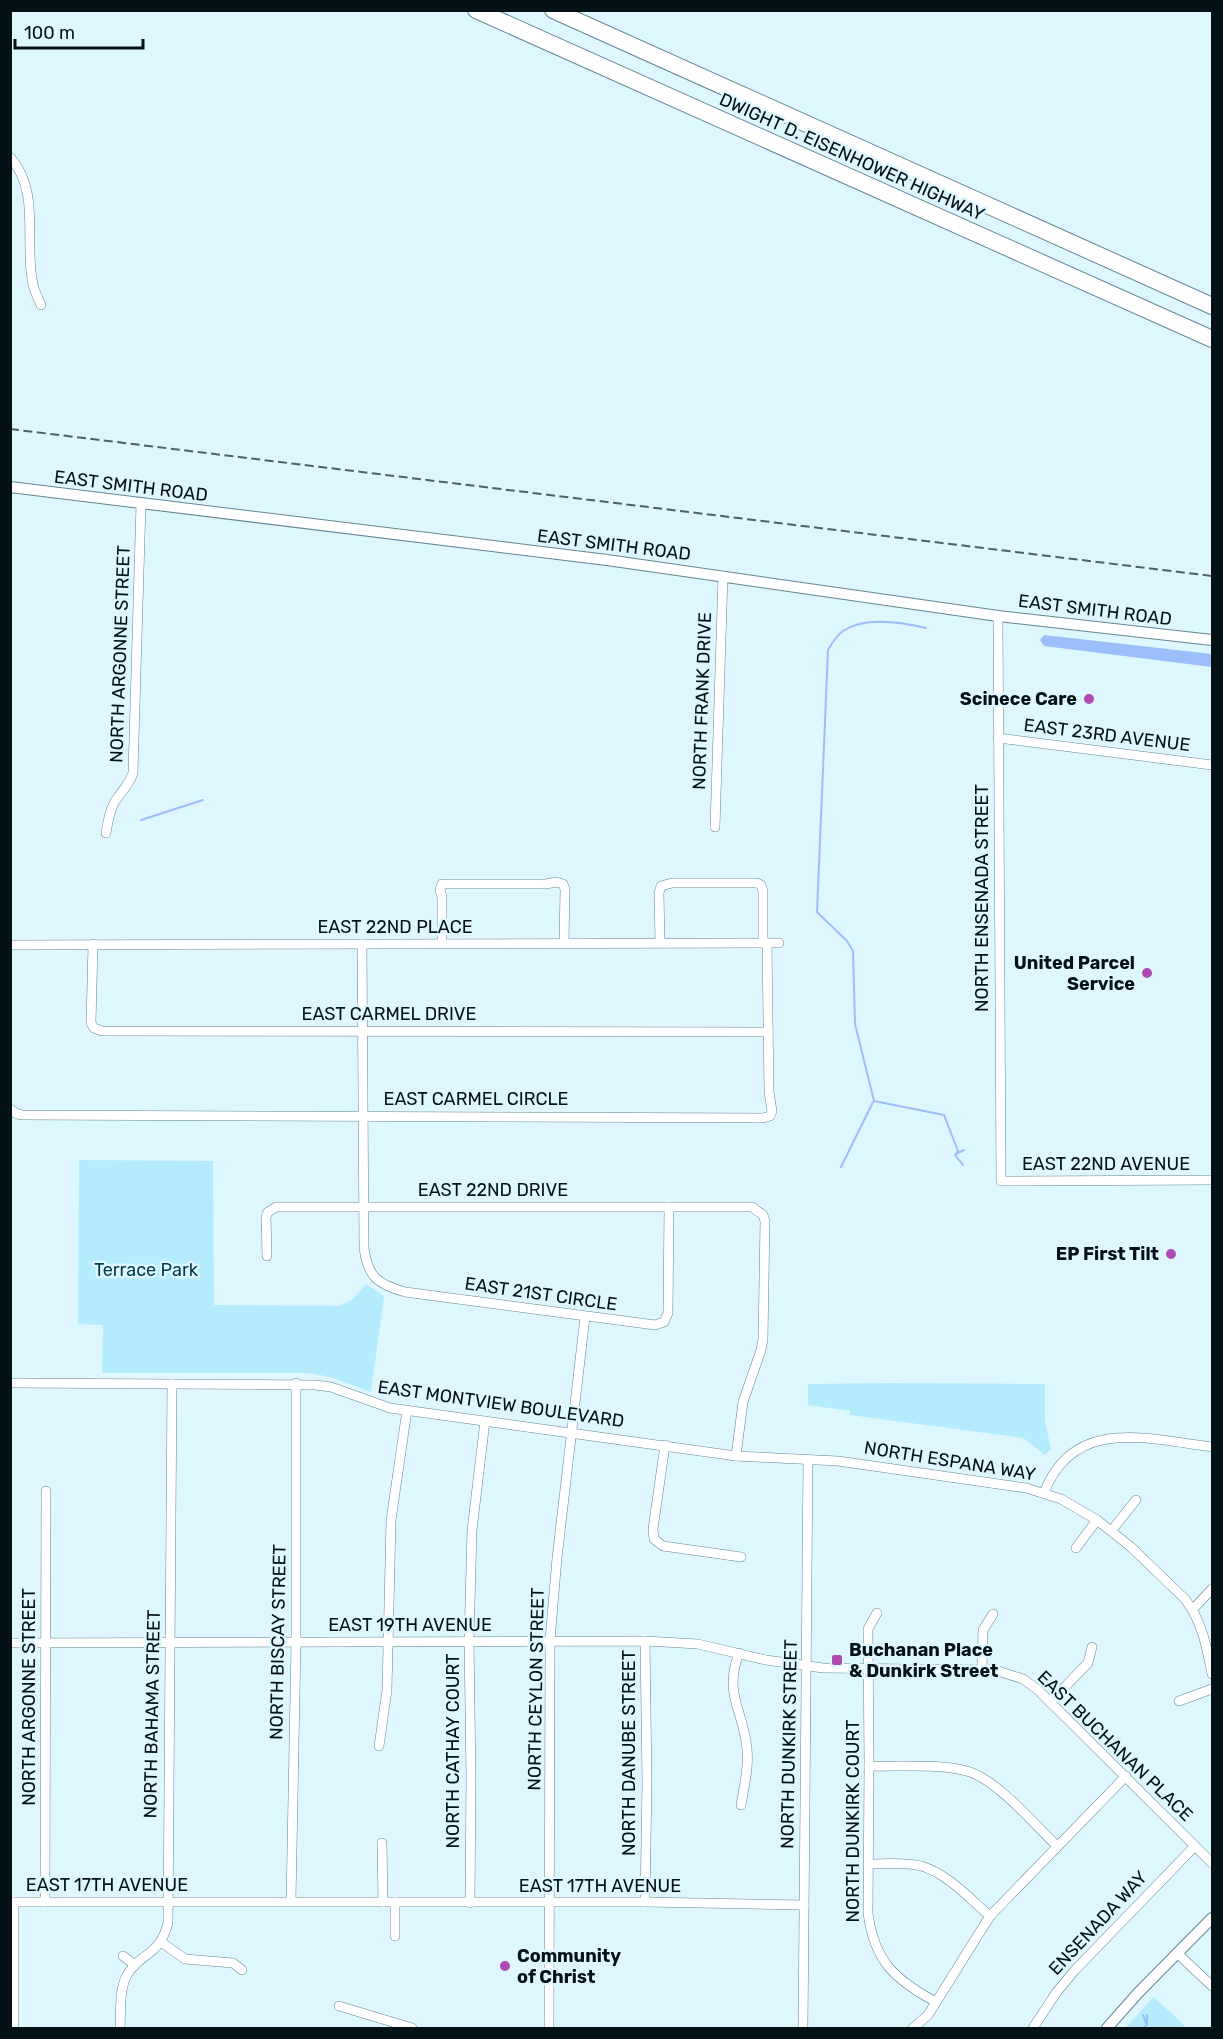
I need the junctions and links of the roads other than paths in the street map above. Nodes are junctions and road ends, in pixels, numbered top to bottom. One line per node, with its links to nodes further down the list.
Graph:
1 (476, 10): 6 (highway, DWIGHT D. EISENHOWER HIGHWAY)
2 (553, 10): 5 (highway, DWIGHT D. EISENHOWER HIGHWAY)
3 (10, 157): 4 (street)
4 (40, 305)
5 (1212, 306)
6 (1212, 339)
7 (10, 487): 8 (street, EAST SMITH ROAD)
8 (141, 504): 9 (street, EAST SMITH ROAD); 15 (street, NORTH ARGONNE STREET)
9 (723, 576): 10 (street, EAST SMITH ROAD); 14 (street, NORTH FRANK DRIVE)
10 (998, 616): 11 (street, EAST SMITH ROAD); 12 (street, NORTH ENSENADA STREET)
11 (1212, 640)
12 (998, 738): 13 (street, EAST 23RD AVENUE); 29 (street, NORTH ENSENADA STREET)
13 (1212, 765)
14 (715, 826)
15 (106, 833)
16 (442, 943): 17 (street, EAST 22ND PLACE); 17 (street); 22 (street, EAST 22ND PLACE)
17 (564, 943): 18 (street, EAST 22ND PLACE)
18 (660, 943): 19 (street, EAST 22ND PLACE); 19 (street, EAST CARMEL CIRCLE)
19 (765, 943): 20 (street, EAST 22ND PLACE); 25 (street, EAST CARMEL CIRCLE)
20 (779, 943)
21 (93, 944): 22 (street, EAST 22ND PLACE); 23 (street, EAST 22ND PLACE); 24 (street, EAST CARMEL DRIVE)
22 (362, 944): 24 (street, EAST 21ST CIRCLE)
23 (10, 945)
24 (362, 1030): 25 (street, EAST CARMEL DRIVE); 27 (street, EAST 21ST CIRCLE)
25 (768, 1032): 27 (street, EAST CARMEL CIRCLE)
26 (10, 1109): 27 (street, EAST CARMEL CIRCLE)
27 (363, 1115): 30 (street, EAST 21ST CIRCLE)
28 (1212, 1180): 29 (street, EAST 22ND AVENUE)
29 (1001, 1181)
30 (364, 1206): 31 (street, EAST 22ND DRIVE); 32 (street, EAST 22ND DRIVE); 33 (street, EAST 21ST CIRCLE)
31 (669, 1207): 33 (street, EAST 21ST CIRCLE); 42 (street, EAST 22ND DRIVE)
32 (267, 1256)
33 (585, 1317): 39 (street, NORTH CEYLON STREET)
34 (10, 1383): 36 (street, EAST MONTVIEW BOULEVARD)
35 (296, 1383): 36 (street, EAST MONTVIEW BOULEVARD); 37 (street, EAST MONTVIEW BOULEVARD); 61 (street, NORTH BISCAY STREET)
36 (172, 1384): 56 (street, NORTH BAHAMA STREET)
37 (407, 1410): 38 (street, EAST MONTVIEW BOULEVARD); 57 (street)
38 (485, 1421): 39 (street, EAST MONTVIEW BOULEVARD); 58 (street, NORTH CATHAY COURT)
39 (571, 1432): 40 (street, EAST MONTVIEW BOULEVARD); 55 (street, NORTH CEYLON STREET)
40 (665, 1445): 42 (street, EAST MONTVIEW BOULEVARD); 50 (street)
41 (1212, 1447): 45 (street)
42 (736, 1455): 43 (street, EAST MONTVIEW BOULEVARD)
43 (808, 1460): 45 (street, NORTH ESPANA WAY); 65 (street, NORTH DUNKIRK STREET)
44 (46, 1491): 60 (street, NORTH ARGONNE STREET)
45 (1044, 1493): 47 (street, NORTH ESPANA WAY)
46 (1136, 1500): 48 (street)
47 (1097, 1520): 48 (street, NORTH ESPANA WAY); 49 (street)
48 (1112, 1530): 52 (street, NORTH ESPANA WAY)
49 (1076, 1548)
50 (741, 1557)
51 (1212, 1589): 52 (street)
52 (1193, 1609): 68 (street, NORTH ESPANA WAY)
53 (877, 1612): 66 (street, NORTH DUNKIRK COURT)
54 (993, 1614): 67 (street)
55 (550, 1640): 58 (street, EAST 19TH AVENUE); 59 (street, EAST 19TH AVENUE); 89 (street, NORTH CEYLON STREET)
56 (169, 1641): 60 (street, EAST 19TH AVENUE); 61 (street, EAST 19TH AVENUE); 81 (street, NORTH BAHAMA STREET)
57 (388, 1641): 58 (street, EAST 19TH AVENUE); 61 (street, EAST 19TH AVENUE); 72 (street)
58 (469, 1641): 88 (street, NORTH CATHAY COURT)
59 (645, 1641): 64 (street, EAST 19TH AVENUE); 87 (street, NORTH DANUBE STREET)
60 (44, 1642): 62 (street, EAST 19TH AVENUE); 84 (street, NORTH ARGONNE STREET)
61 (296, 1642): 82 (street, NORTH BISCAY STREET)
62 (10, 1643)
63 (1092, 1647): 71 (street)
64 (739, 1653): 65 (street, EAST 19TH AVENUE); 75 (street)
65 (807, 1666): 66 (street, EAST BUCHANAN PLACE); 90 (street, NORTH DUNKIRK STREET)
66 (868, 1668): 67 (street, EAST BUCHANAN PLACE); 73 (street, NORTH DUNKIRK COURT)
67 (982, 1669): 71 (street, EAST BUCHANAN PLACE)
68 (1212, 1674)
69 (1212, 1689): 70 (street)
70 (1179, 1701)
71 (1050, 1702): 74 (street, EAST BUCHANAN PLACE)
72 (379, 1746)
73 (869, 1766): 77 (street); 80 (street, NORTH DUNKIRK COURT)
74 (1126, 1776): 77 (street); 78 (street, EAST BUCHANAN PLACE)
75 (741, 1805)
76 (382, 1843): 85 (street)
77 (1057, 1846): 91 (street)
78 (1195, 1846): 79 (street, EAST BUCHANAN PLACE); 108 (street, ENSENADA WAY)
79 (1212, 1863)
80 (868, 1864): 91 (street); 100 (street, NORTH DUNKIRK COURT)
81 (167, 1901): 82 (street, EAST 17TH AVENUE); 84 (street, EAST 17TH AVENUE); 94 (street, NORTH BAHAMA STREET)
82 (291, 1901): 85 (street, EAST 17TH AVENUE)
83 (12, 1902): 84 (street, EAST 17TH AVENUE); 102 (street)
84 (45, 1902)
85 (383, 1902): 86 (street, EAST 17TH AVENUE)
86 (395, 1902): 88 (street, EAST 17TH AVENUE); 93 (street)
87 (645, 1902): 89 (street, EAST 17TH AVENUE); 90 (street, EAST 17TH AVENUE)
88 (470, 1903): 89 (street, EAST 17TH AVENUE)
89 (551, 1903): 105 (street, NORTH CEYLON STREET)
90 (804, 1905): 106 (street, NORTH DUNKIRK STREET)
91 (990, 1916): 100 (street)
92 (1212, 1918): 95 (street)
93 (395, 1936)
94 (161, 1942): 97 (street); 98 (street)
95 (1177, 1953): 99 (street); 109 (street)
96 (123, 1956): 97 (street)
97 (135, 1965): 103 (street)
98 (242, 1970)
99 (1212, 1986)
100 (936, 2002): 107 (street)
101 (339, 2006): 104 (street)
102 (12, 2024)
103 (120, 2028)
104 (412, 2028)
105 (549, 2028)
106 (803, 2028)
107 (913, 2028)
108 (1033, 2028)
109 (1107, 2028)

